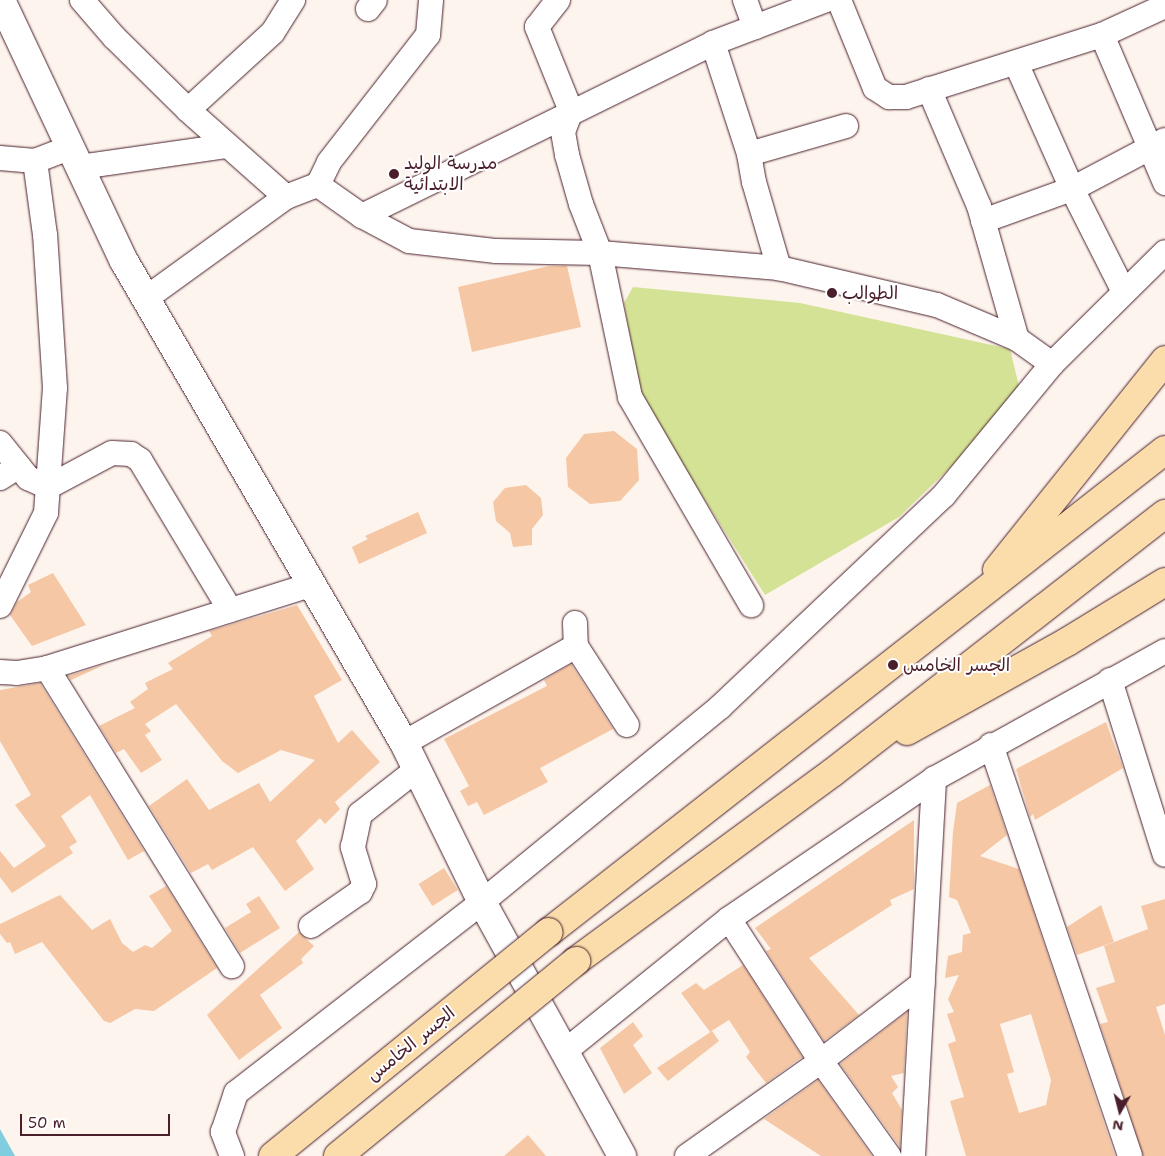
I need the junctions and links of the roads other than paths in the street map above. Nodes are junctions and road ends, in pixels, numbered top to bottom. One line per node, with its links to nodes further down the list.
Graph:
1 (1, 0): 21 (street)
2 (82, 0): 15 (street)
3 (293, 0): 15 (street)
4 (431, 0): 25 (street)
5 (558, 0): 16 (street)
6 (745, 0): 10 (street)
7 (826, 0): 10 (street)
8 (839, 0): 14 (street)
9 (1165, 6): 11 (street)
10 (755, 27): 12 (street)
11 (1102, 35): 13 (street); 18 (street)
12 (713, 43): 16 (street); 20 (street)
13 (1016, 63): 14 (street); 26 (street)
14 (929, 89): 29 (street)
15 (188, 110): 19 (street)
16 (571, 111): 28 (street); 31 (street)
17 (846, 126): 20 (street)
18 (1157, 143): 24 (street); 26 (street)
19 (225, 146): 21 (street); 27 (street)
20 (749, 154): 32 (street)
21 (75, 157): 23 (street); 34 (street)
22 (0, 158): 23 (street)
23 (35, 160): 41 (street)
24 (1165, 183)
25 (318, 185): 27 (street); 28 (street)
26 (1072, 189): 29 (street); 33 (street)
27 (286, 197): 34 (street)
28 (362, 216): 31 (street)
29 (983, 220): 35 (street)
30 (1165, 252): 33 (street)
31 (600, 253): 32 (street); 46 (street)
32 (778, 268): 35 (street)
33 (1123, 290): 37 (street)
34 (145, 299): 44 (street)
35 (1017, 339): 37 (street)
36 (1165, 360): 45 (main road)
37 (1052, 364): 60 (street)
38 (0, 443): 40 (street)
39 (1165, 450): 45 (main road)
40 (9, 472): 41 (street)
41 (48, 487): 47 (street); 48 (street)
42 (1165, 514): 57 (main road)
43 (1165, 582): 57 (main road)
44 (311, 585): 48 (street); 54 (street)
45 (974, 601): 68 (main road, الجسر الخامس, bridge)
46 (751, 605)
47 (0, 606)
48 (230, 610): 50 (street)
49 (1165, 651): 52 (street)
50 (47, 668): 51 (street); 63 (street)
51 (0, 672)
52 (1110, 680): 55 (street); 59 (street)
53 (627, 725): 54 (street)
54 (404, 743): 56 (street)
55 (991, 744): 58 (street); 74 (street)
56 (416, 770): 60 (street); 62 (street)
57 (832, 774): 69 (main road, bridge)
58 (934, 779): 61 (street); 64 (street)
59 (1165, 855)
60 (482, 902): 65 (street); 67 (street)
61 (729, 919): 65 (street); 66 (street)
62 (311, 926)
63 (232, 966)
64 (923, 983): 66 (street); 73 (street)
65 (564, 1052): 70 (street)
66 (821, 1061): 71 (street); 72 (street)
67 (232, 1156)
68 (273, 1156)
69 (338, 1156)
70 (622, 1156)
71 (686, 1156)
72 (889, 1156)
73 (914, 1156)
74 (1130, 1156)

